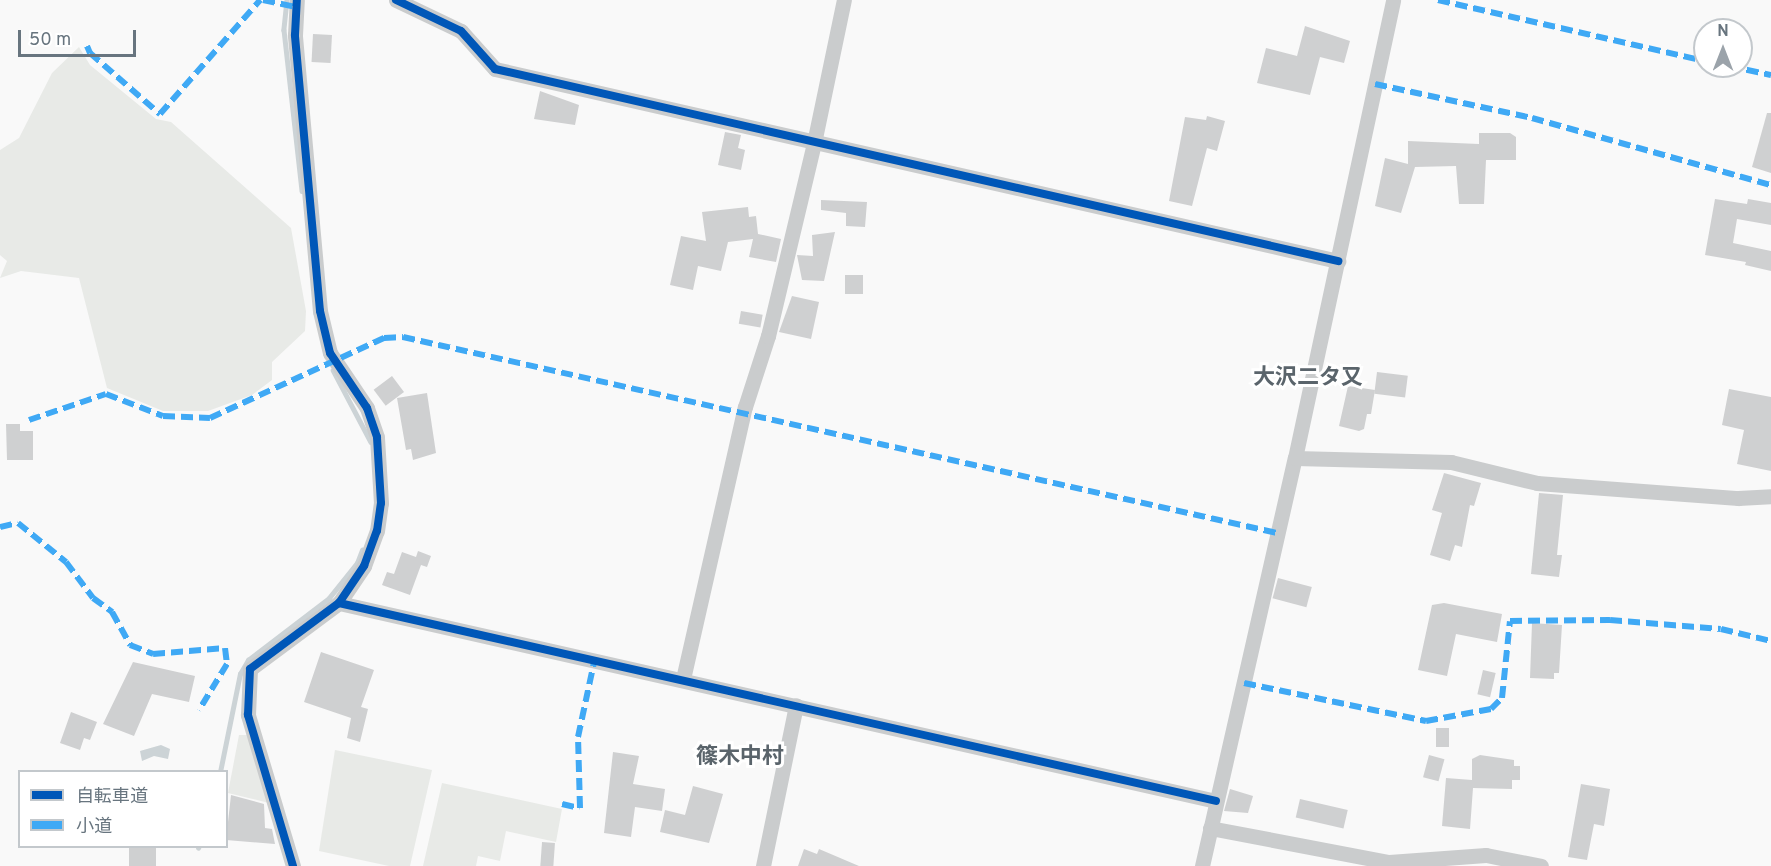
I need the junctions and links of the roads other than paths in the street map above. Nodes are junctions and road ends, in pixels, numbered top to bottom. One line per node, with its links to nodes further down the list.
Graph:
1 (297, 0): 9 (street)
2 (396, 0): 5 (street)
3 (844, 0): 5 (street)
4 (1393, 0): 6 (street)
5 (814, 143): 6 (street); 10 (street)
6 (1338, 261): 7 (street)
7 (1295, 458): 8 (street); 12 (street)
8 (1771, 496)
9 (339, 603): 10 (street); 14 (street)
10 (683, 679): 11 (street)
11 (796, 705): 12 (street); 15 (street)
12 (1215, 801): 13 (street)
13 (1210, 828): 16 (street); 17 (street)
14 (293, 866)
15 (763, 866)
16 (1202, 866)
17 (1541, 866)

